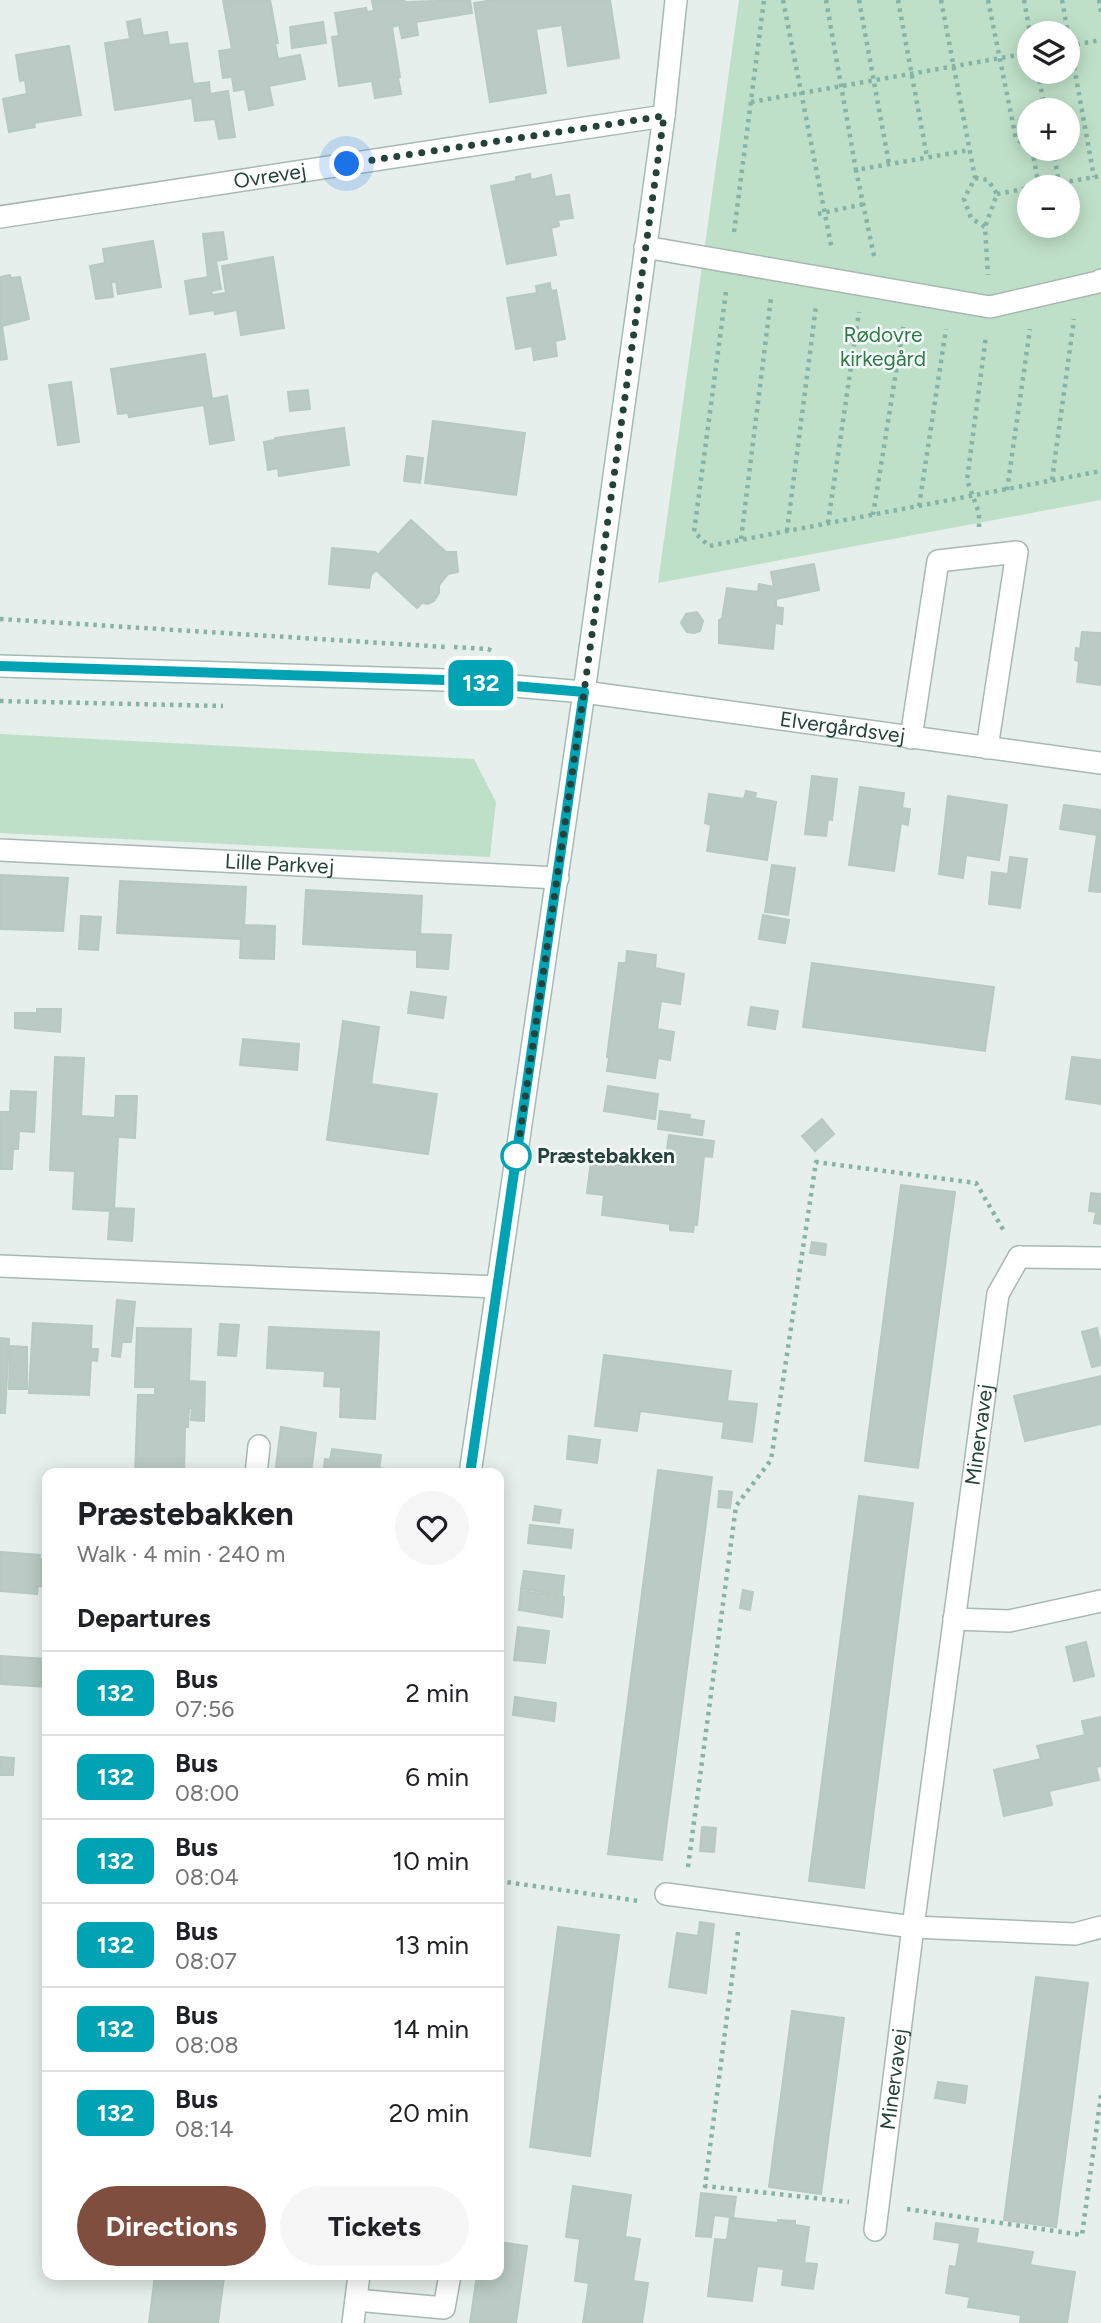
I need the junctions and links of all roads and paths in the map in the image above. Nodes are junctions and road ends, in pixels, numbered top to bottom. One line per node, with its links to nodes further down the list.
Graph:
1 (676, 0): 26 (street)
2 (764, 0): 25 (path)
3 (783, 0): 24 (path)
4 (826, 0): 23 (path)
5 (859, 0): 21 (path)
6 (898, 0): 20 (path)
7 (941, 0): 19 (path)
8 (988, 0): 18 (path)
9 (1024, 0): 13 (path)
10 (1062, 0): 14 (path)
11 (1099, 0): 12 (path)
12 (1101, 12)
13 (1028, 21)
14 (1065, 21)
15 (1101, 40): 16 (path)
16 (1080, 44)
17 (1017, 54): 18 (path)
18 (1000, 58): 19 (path); 27 (path)
19 (953, 66): 20 (path); 28 (path)
20 (912, 73): 21 (path); 29 (path)
21 (874, 80): 23 (path); 30 (path)
22 (1076, 84): 33 (path)
23 (842, 86): 24 (path); 31 (path)
24 (801, 93): 25 (path); 39 (path)
25 (751, 102): 44 (path)
26 (664, 116): 41 (street, Ovrevej); 43 (street)
27 (1017, 140)
28 (970, 150): 29 (path); 34 (path)
29 (928, 157): 30 (path)
30 (889, 164): 31 (path)
31 (856, 170): 38 (path)
32 (1101, 176): 33 (path)
33 (1094, 177): 35 (path)
34 (975, 178): 37 (path); 42 (path)
35 (1080, 179)
36 (1017, 190): 37 (path)
37 (997, 194): 42 (path)
38 (863, 204): 39 (path); 48 (path)
39 (825, 213): 40 (path); 46 (path)
40 (818, 214)
41 (0, 217)
42 (985, 227): 53 (path)
43 (645, 247): 44 (street); 68 (street)
44 (731, 262): 45 (street); 63 (path)
45 (775, 270): 46 (street); 63 (path)
46 (829, 280): 48 (street); 62 (path)
47 (1101, 280): 49 (street)
48 (871, 287): 50 (street); 61 (path)
49 (1079, 287): 51 (street); 56 (path)
50 (909, 293): 52 (street); 60 (path)
51 (1035, 296): 53 (street); 57 (path)
52 (950, 300): 53 (street); 59 (path)
53 (990, 307): 58 (path)
54 (1101, 463): 55 (path)
55 (1100, 472): 56 (path)
56 (1052, 481): 57 (path)
57 (1007, 490): 58 (path)
58 (973, 496): 59 (path); 64 (path)
59 (919, 506): 60 (path)
60 (873, 514): 61 (path)
61 (828, 523): 62 (path)
62 (787, 531): 63 (path)
63 (741, 540)
64 (979, 556): 69 (street); 70 (street)
65 (0, 619): 66 (path)
66 (500, 655)
67 (0, 666): 68 (street, Elvergårdsvej)
68 (584, 692): 69 (street, Elvergårdsvej); 73 (street)
69 (911, 738): 70 (street, Elvergårdsvej)
70 (987, 748): 71 (street, Elvergårdsvej)
71 (1101, 764)
72 (0, 850): 73 (street, Lille Parkvej)
73 (558, 878): 77 (street)
74 (1019, 1257): 75 (street); 82 (street, Minervavej); 84 (path)
75 (1101, 1258)
76 (0, 1266): 77 (street)
77 (497, 1287): 80 (street)
78 (259, 1446): 79 (street)
79 (257, 1468)
80 (471, 1468)
81 (1101, 1601): 82 (street)
82 (954, 1619): 85 (street, Minervavej)
83 (504, 1882): 84 (path)
84 (675, 1895): 85 (street)
85 (913, 1927): 86 (street); 87 (street, Minervavej)
86 (1101, 1927)
87 (875, 2230)
88 (358, 2280): 90 (street)
89 (449, 2280): 90 (street)
90 (356, 2300): 91 (street)
91 (353, 2323)

